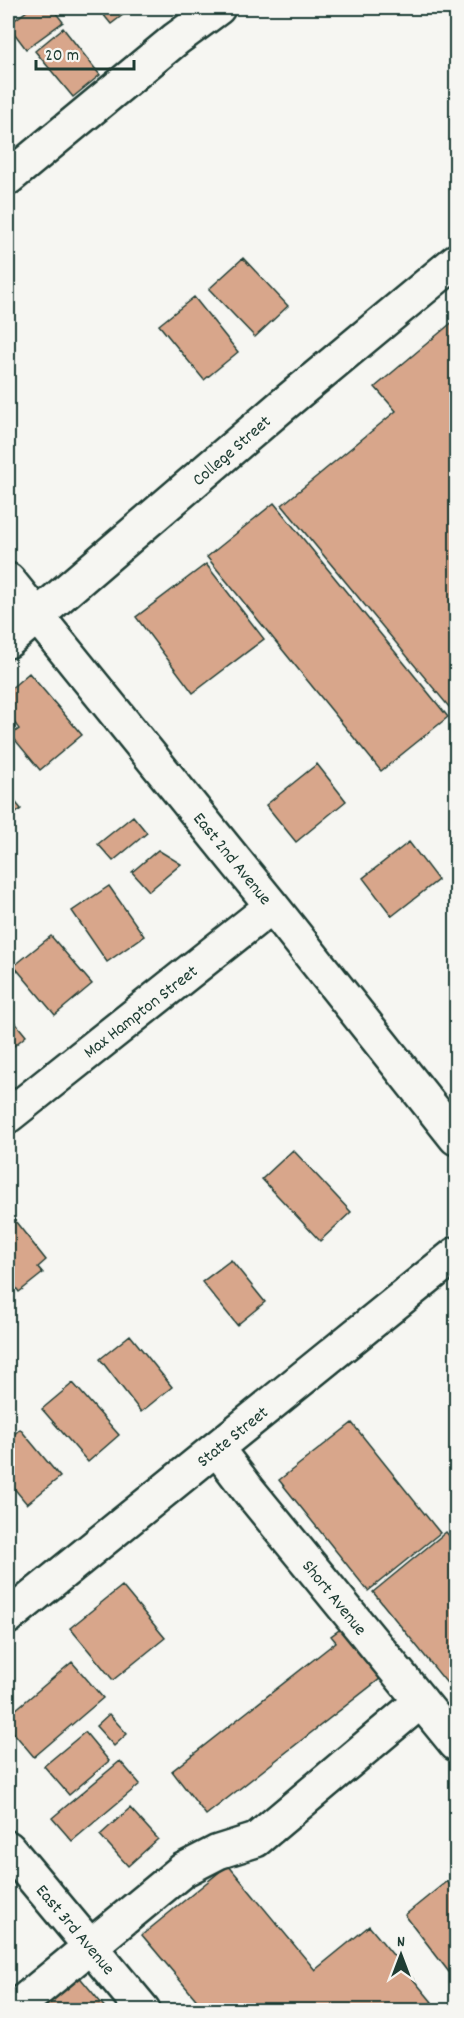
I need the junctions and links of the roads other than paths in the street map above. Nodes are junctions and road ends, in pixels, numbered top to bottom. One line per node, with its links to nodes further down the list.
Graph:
1 (218, 8): 2 (street)
2 (8, 178)
3 (456, 261): 5 (street, College Street)
4 (8, 580): 5 (street, East 2nd Avenue)
5 (38, 616): 6 (street, College Street); 7 (street, East 2nd Avenue)
6 (8, 641)
7 (272, 906): 8 (street, Max Hampton Street); 9 (street, East 2nd Avenue)
8 (8, 1116)
9 (456, 1138)
10 (456, 1254): 11 (street, State Street)
11 (217, 1449): 12 (street, State Street); 13 (street, Short Avenue)
12 (8, 1617)
13 (421, 1701): 14 (street, Short Avenue); 16 (street)
14 (456, 1744)
15 (8, 1848): 16 (street, East 3rd Avenue)
16 (91, 1948): 17 (street); 18 (street, East 3rd Avenue)
17 (13, 2010)
18 (144, 2010)

